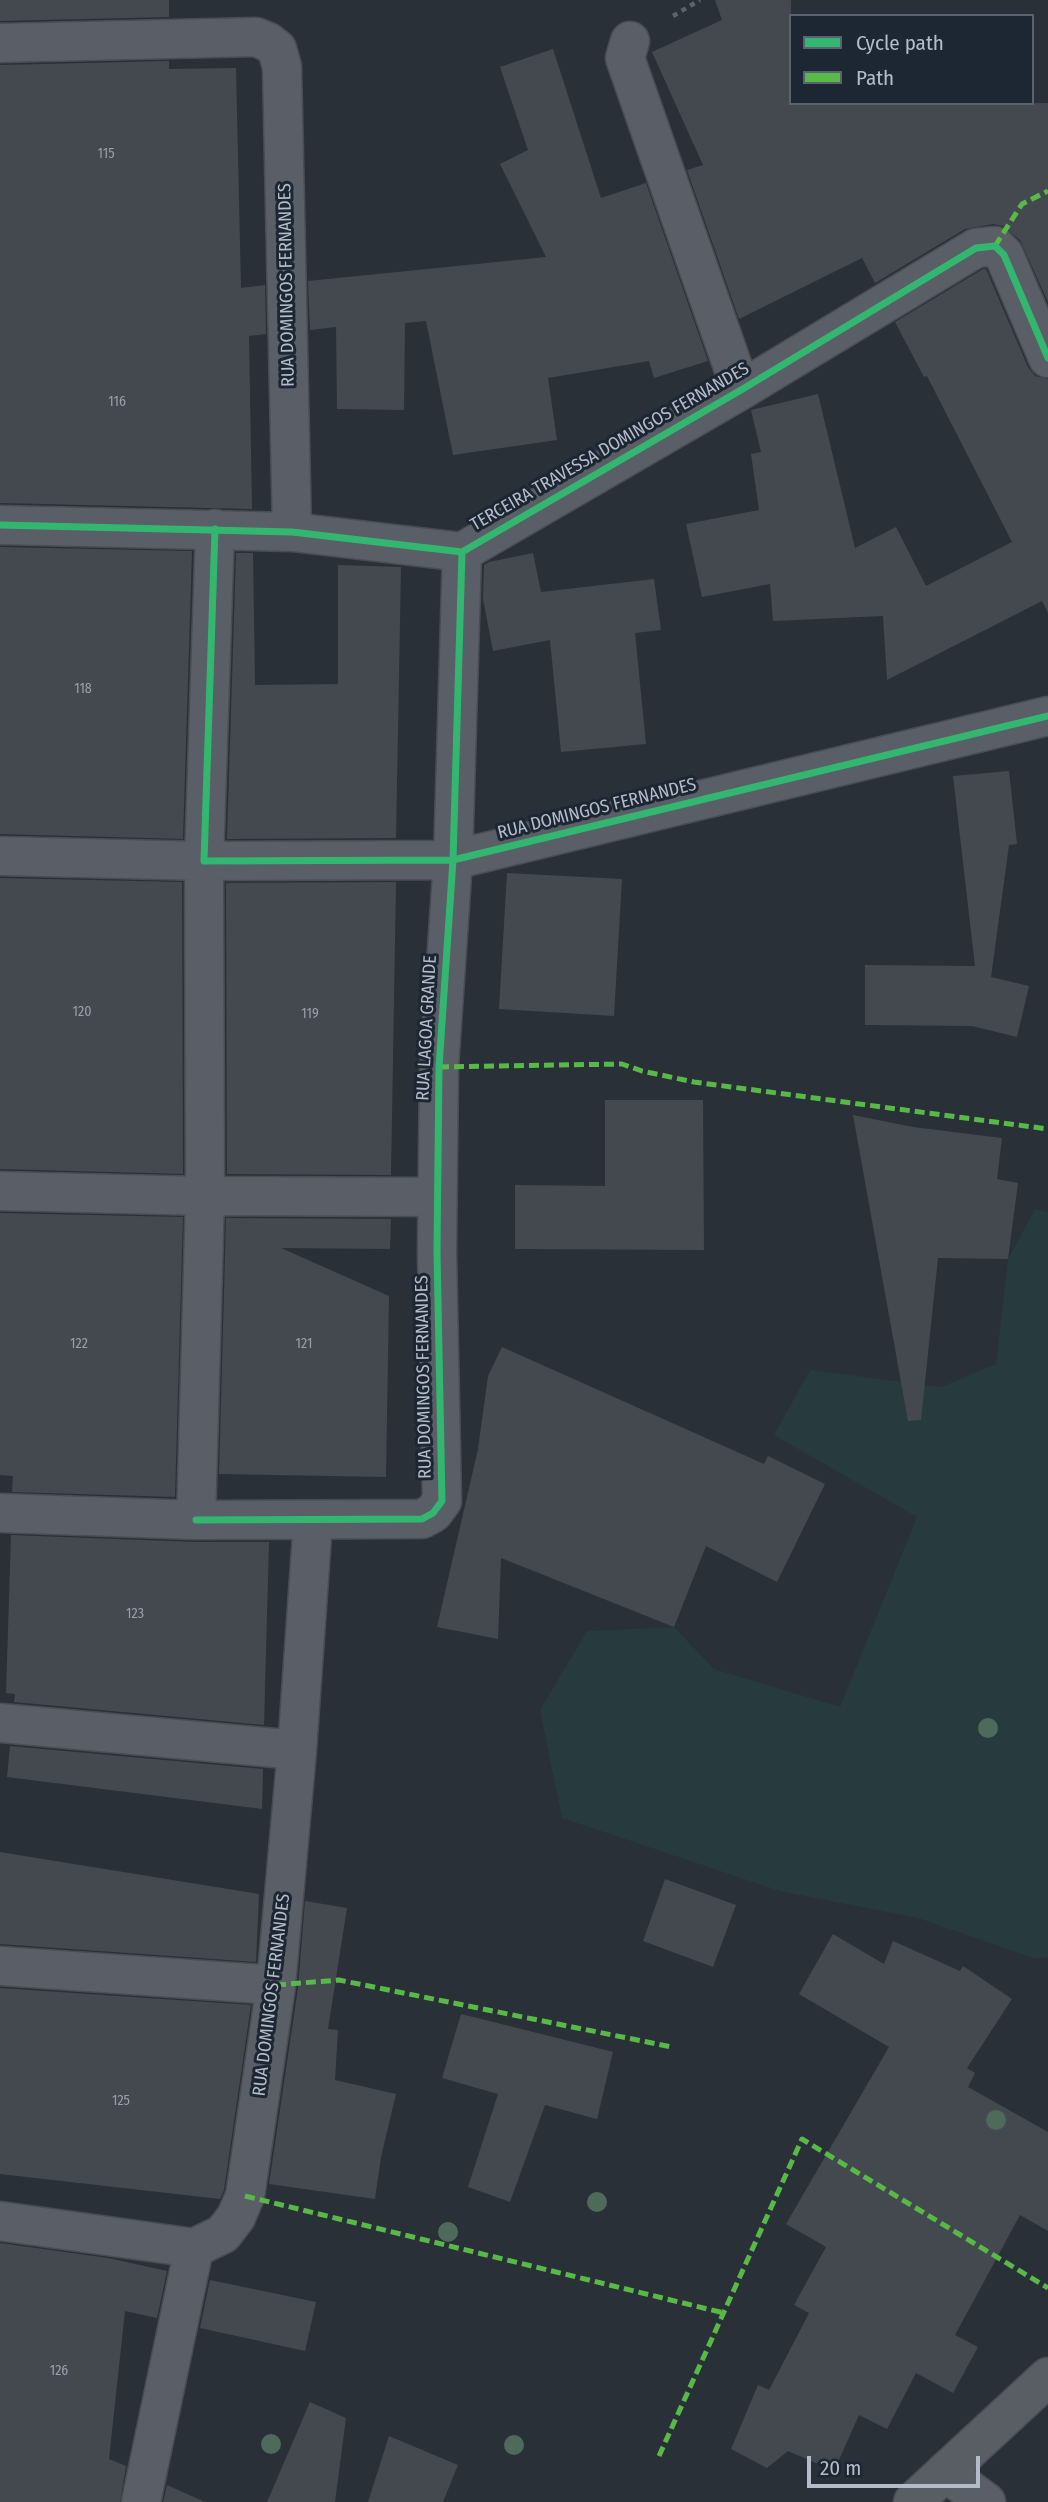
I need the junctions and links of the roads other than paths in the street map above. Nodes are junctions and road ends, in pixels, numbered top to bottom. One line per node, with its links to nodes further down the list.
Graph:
1 (630, 41): 4 (street, TERCEIRA TRAVESSA DOMINGOS FERNANDES)
2 (0, 43): 7 (street, RUA DOMINGOS FERNANDES)
3 (1048, 358): 4 (street, TERCEIRA TRAVESSA DOMINGOS FERNANDES)
4 (741, 390): 8 (street, TERCEIRA TRAVESSA DOMINGOS FERNANDES)
5 (0, 525): 6 (street, TERCEIRA TRAVESSA DOMINGOS FERNANDES)
6 (215, 529): 7 (street, TERCEIRA TRAVESSA DOMINGOS FERNANDES); 12 (street)
7 (292, 532): 8 (street, TERCEIRA TRAVESSA DOMINGOS FERNANDES)
8 (462, 552): 11 (street)
9 (1048, 716): 11 (street, RUA DOMINGOS FERNANDES)
10 (0, 856): 12 (street, RUA DOMINGOS FERNANDES)
11 (453, 860): 12 (street, RUA DOMINGOS FERNANDES); 15 (street, RUA LAGOA GRANDE)
12 (204, 861): 14 (street)
13 (0, 1191): 14 (street)
14 (205, 1196): 15 (street); 17 (street)
15 (437, 1196): 18 (street, RUA DOMINGOS FERNANDES)
16 (0, 1513): 17 (street)
17 (196, 1520): 18 (street)
18 (313, 1521): 20 (street, RUA DOMINGOS FERNANDES)
19 (0, 1723): 20 (street)
20 (297, 1750): 22 (street, RUA DOMINGOS FERNANDES)
21 (0, 1966): 22 (street)
22 (276, 1985): 24 (street, RUA DOMINGOS FERNANDES)
23 (0, 2221): 24 (street)
24 (194, 2248): 27 (street)
25 (1048, 2377): 26 (main road)
26 (945, 2472): 28 (main road); 29 (street)
27 (141, 2502)
28 (913, 2502)
29 (986, 2502)

